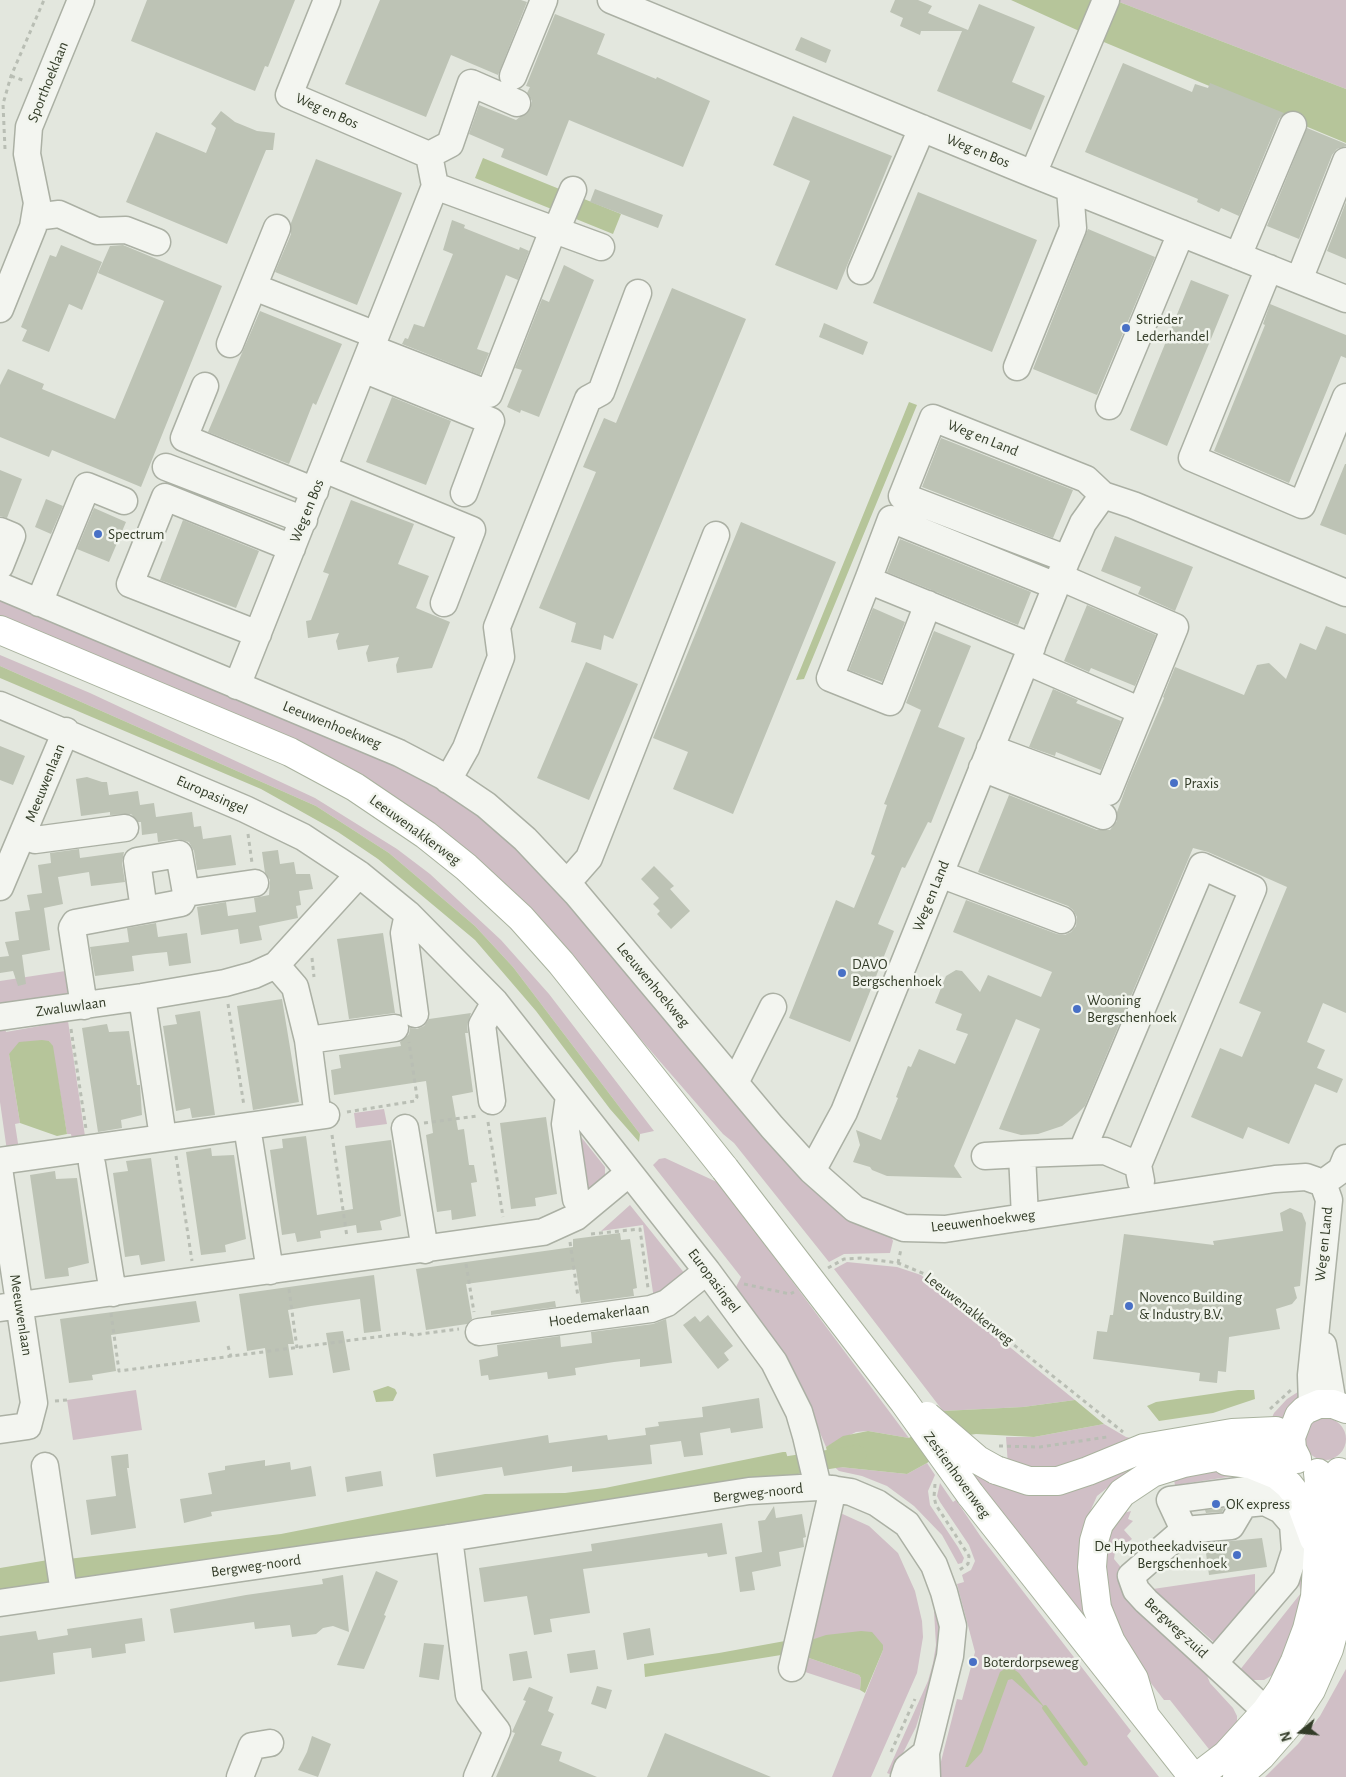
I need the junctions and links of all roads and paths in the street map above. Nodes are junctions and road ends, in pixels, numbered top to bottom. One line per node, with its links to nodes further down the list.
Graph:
1 (81, 0): 16 (street, Sporthoeklaan)
2 (327, 0): 10 (street, Weg en Bos)
3 (544, 0): 6 (street)
4 (611, 0): 9 (street, Weg en Bos)
5 (1106, 0): 12 (street)
6 (513, 76)
7 (517, 103): 10 (street)
8 (1293, 124): 22 (street)
9 (922, 128): 12 (street, Weg en Bos); 24 (street)
10 (429, 155): 13 (street)
11 (1346, 161): 25 (street)
12 (1033, 174): 14 (street, Weg en Bos)
13 (435, 186): 18 (street); 31 (street, Weg en Bos)
14 (1070, 189): 19 (street, Weg en Bos); 32 (street)
15 (573, 190): 18 (street)
16 (35, 217): 20 (street); 29 (street, Sporthoeklaan)
17 (277, 228): 26 (street)
18 (554, 230): 21 (street); 31 (street)
19 (1181, 233): 22 (street, Weg en Bos); 35 (street)
20 (156, 242)
21 (601, 247)
22 (1238, 256): 23 (street, Weg en Bos)
23 (1269, 268): 25 (street, Weg en Bos); 34 (street)
24 (861, 271)
25 (1299, 280): 28 (street, Weg en Bos)
26 (254, 287): 30 (street); 31 (street)
27 (638, 293): 61 (street)
28 (1346, 299)
29 (0, 309)
30 (230, 344)
31 (370, 351): 37 (street, Weg en Bos); 38 (street)
32 (1017, 367)
33 (205, 386): 37 (street)
34 (1346, 397)
35 (1109, 406)
36 (166, 467): 41 (street)
37 (320, 480): 41 (street, Weg en Bos); 51 (street)
38 (464, 492)
39 (1103, 495): 46 (street, Weg en Land); 46 (street, Weg en Land); 49 (street, Weg en Land)
40 (124, 501): 50 (street)
41 (304, 520): 44 (street, Weg en Bos)
42 (0, 531): 45 (street)
43 (716, 535): 68 (street)
44 (292, 548): 54 (street, Weg en Bos); 54 (street)
45 (0, 566)
46 (1061, 574): 47 (street); 55 (street, Weg en Land); 58 (street)
47 (868, 580): 52 (street); 52 (street)
48 (0, 586): 50 (street, Leeuwenhoekweg)
49 (1346, 593)
50 (39, 603): 56 (street, Leeuwenhoekweg)
51 (444, 603)
52 (928, 604): 55 (street)
53 (0, 630): 98 (main road, Leeuwenakkerweg)
54 (258, 634): 56 (street, Weg en Bos)
55 (1029, 654): 58 (street); 60 (street, Weg en Land)
56 (237, 686): 61 (street, Leeuwenhoekweg)
57 (0, 705): 59 (street, Europasingel)
58 (1141, 710): 60 (street)
59 (66, 731): 62 (street, Europasingel); 65 (street, Meeuwenlaan)
60 (986, 758): 63 (street); 67 (street, Weg en Land)
61 (448, 780): 68 (street, Leeuwenhoekweg)
62 (245, 809): 66 (street, Europasingel); 69 (path)
63 (1102, 816)
64 (125, 828): 65 (street, Meeuwenlaan)
65 (23, 835): 70 (street, Meeuwenlaan)
66 (359, 874): 73 (street, Europasingel); 75 (street, Zwaluwlaan)
67 (940, 874): 74 (street); 99 (street, Weg en Land)
68 (567, 883): 84 (street, Leeuwenhoekweg)
69 (255, 884): 71 (street)
70 (0, 887)
71 (186, 894): 72 (street); 72 (street)
72 (144, 910): 79 (street)
73 (408, 914): 78 (street, Europasingel); 82 (street)
74 (1062, 920)
75 (276, 965): 76 (street, Zwaluwlaan); 83 (street)
76 (225, 983): 77 (street, Zwaluwlaan); 90 (path)
77 (142, 997): 79 (street, Zwaluwlaan); 89 (street)
78 (495, 1002): 85 (street, Europasingel); 86 (street)
79 (76, 1007): 81 (street, Zwaluwlaan); 94 (path)
80 (773, 1007): 84 (street)
81 (0, 1017)
82 (406, 1025): 83 (street); 87 (path)
83 (308, 1040): 87 (street)
84 (735, 1083): 99 (street, Leeuwenhoekweg)
85 (569, 1096): 100 (street, Europasingel); 104 (street)
86 (492, 1102)
87 (324, 1111): 90 (street); 109 (path)
88 (405, 1128): 106 (path); 108 (street)
89 (167, 1130): 90 (street); 94 (street); 113 (path)
90 (248, 1132): 110 (street)
91 (1082, 1150): 92 (street); 97 (street); 97 (street)
92 (1022, 1154): 93 (street); 105 (street)
93 (985, 1156)
94 (91, 1157): 96 (street); 116 (street)
95 (1346, 1158): 102 (street)
96 (0, 1161)
97 (1138, 1165): 103 (street)
98 (725, 1169): 124 (main road, Zestienhovenweg, bridge)
99 (812, 1171): 105 (street, Leeuwenhoekweg)
100 (629, 1173): 104 (street); 111 (street, Europasingel)
101 (0, 1175): 117 (street, Meeuwenlaan)
102 (1323, 1183): 103 (street, Leeuwenhoekweg); 125 (street, Weg en Land)
103 (1144, 1199): 105 (street, Leeuwenhoekweg)
104 (573, 1213): 106 (street); 118 (path); 119 (path)
105 (1025, 1217)
106 (506, 1239): 107 (street)
107 (463, 1245): 108 (street); 120 (path)
108 (425, 1250): 109 (street)
109 (351, 1260): 110 (street)
110 (278, 1270): 113 (street); 122 (path)
111 (707, 1271): 118 (street, Hoedemakerlaan); 134 (street, Europasingel)
112 (822, 1272): 128 (path, Leeuwenakkerweg)
113 (195, 1281): 116 (street)
114 (742, 1283): 115 (path)
115 (800, 1288)
116 (113, 1293): 117 (street); 123 (path)
117 (10, 1307): 126 (street, Meeuwenlaan)
118 (651, 1309): 119 (street, Hoedemakerlaan)
119 (581, 1318): 120 (street, Hoedemakerlaan)
120 (478, 1331): 122 (path)
121 (228, 1346): 123 (path)
122 (297, 1348): 123 (path)
123 (231, 1357)
124 (904, 1402): 128 (main road, bridge); 147 (main road, Zestienhovenweg, bridge)
125 (1330, 1406): 127 (main road)
126 (0, 1430)
127 (1292, 1440): 128 (main road); 129 (main road); 131 (main road)
128 (994, 1459)
129 (1213, 1459): 133 (main road); 139 (main road)
130 (45, 1466): 141 (street)
131 (1334, 1471): 139 (main road); 154 (main road)
132 (939, 1479): 140 (path)
133 (1138, 1482): 135 (street); 147 (main road)
134 (825, 1488): 138 (street, Bergweg-noord); 144 (street); 149 (street, Bergweg-noord)
135 (1170, 1500): 136 (street, Bergweg-zuid); 137 (street)
136 (1281, 1510): 137 (street); 143 (street, Bergweg-zuid)
137 (1184, 1530): 143 (street, Bergweg-zuid)
138 (449, 1538): 141 (street, Bergweg-noord); 152 (street)
139 (1319, 1557): 146 (main road)
140 (954, 1573)
141 (63, 1589): 142 (street, Bergweg-noord)
142 (0, 1603)
143 (1214, 1663): 146 (street, Bergweg-zuid)
144 (792, 1668)
145 (919, 1690): 150 (path)
146 (1266, 1711): 153 (main road)
147 (1148, 1720): 153 (main road, Zestienhovenweg)
148 (270, 1742): 151 (street)
149 (926, 1765): 150 (street, Bergweg-noord)
150 (896, 1768)
151 (240, 1777)
152 (477, 1777)
153 (1195, 1777)
154 (1236, 1777)

